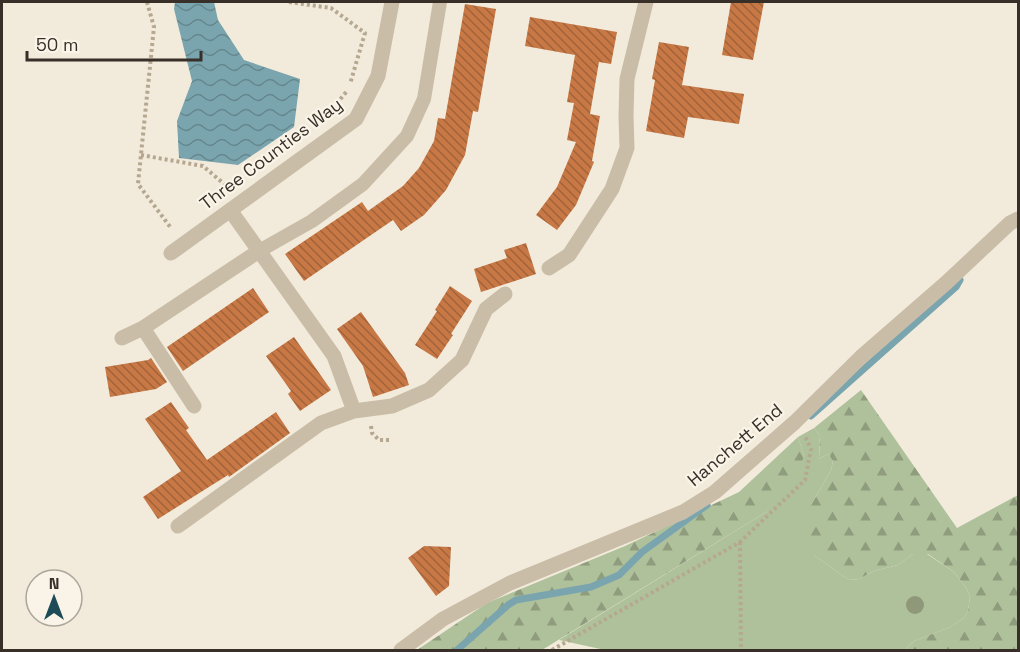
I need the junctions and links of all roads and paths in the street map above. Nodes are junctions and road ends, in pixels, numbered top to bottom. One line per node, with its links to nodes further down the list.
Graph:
1 (147, 2): 7 (path)
2 (289, 2): 6 (path)
3 (392, 2): 9 (street, Three Counties Way)
4 (440, 2): 12 (lane)
5 (646, 2): 14 (street)
6 (328, 115)
7 (141, 155): 8 (path); 11 (path)
8 (230, 189)
9 (230, 210): 12 (street); 13 (street, Three Counties Way)
10 (1018, 219): 24 (street, Hanchett End)
11 (180, 222)
12 (260, 251): 16 (street); 19 (street)
13 (171, 253)
14 (549, 268)
15 (505, 294): 19 (street)
16 (143, 328): 17 (street); 18 (street)
17 (122, 338)
18 (194, 406)
19 (354, 411): 21 (street)
20 (805, 435): 22 (path)
21 (178, 526)
22 (740, 542): 23 (path); 25 (path)
23 (557, 650)
24 (401, 651)
25 (741, 651)

